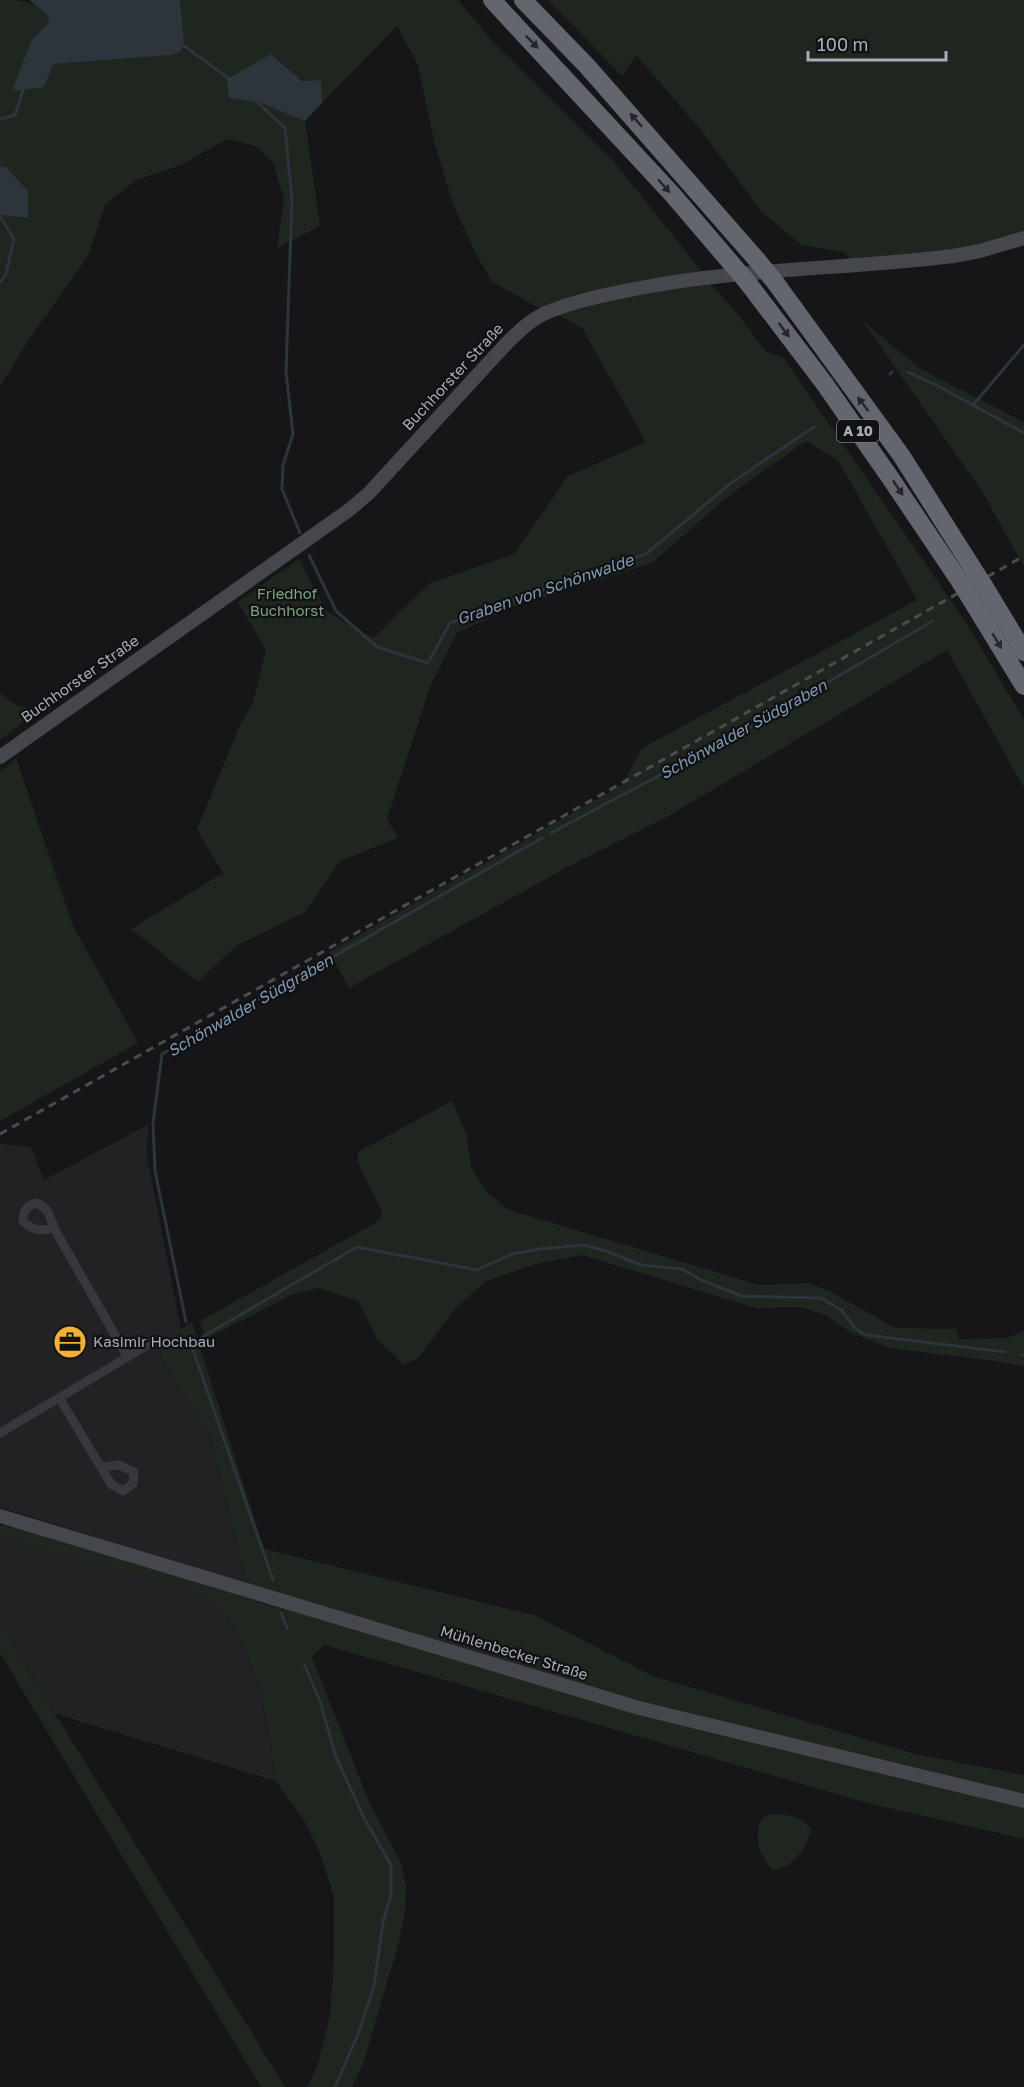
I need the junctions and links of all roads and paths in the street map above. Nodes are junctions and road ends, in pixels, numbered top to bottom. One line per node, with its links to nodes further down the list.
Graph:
1 (492, 0): 4 (highway, A 10, one-way to 4, bridge)
2 (523, 0): 4 (highway, A 10, one-way to 2, bridge)
3 (1024, 238): 7 (main road, Buchhorster Straße)
4 (973, 585): 5 (highway, A 10); 6 (highway, A 10, one-way to 6)
5 (1024, 652)
6 (1024, 686)
7 (0, 757)
8 (54, 1228): 10 (street)
9 (151, 1343): 10 (street)
10 (127, 1356): 11 (street)
11 (60, 1399): 12 (street); 13 (street)
12 (0, 1433)
13 (102, 1467)
14 (0, 1516): 15 (main road, Mühlenbecker Straße)
15 (1024, 1801)

